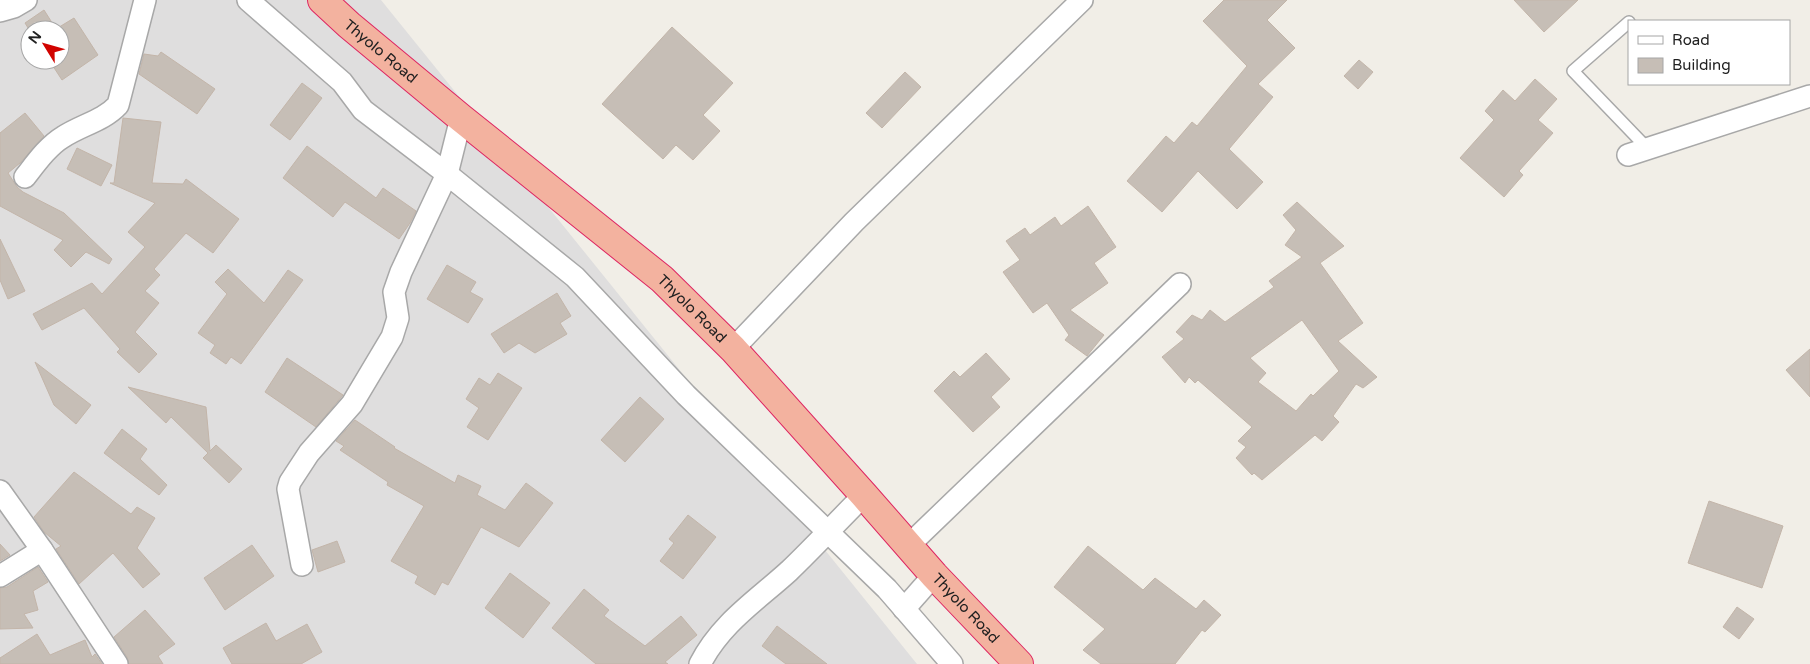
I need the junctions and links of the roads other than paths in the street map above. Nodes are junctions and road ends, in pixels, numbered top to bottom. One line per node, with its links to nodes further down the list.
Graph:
1 (26, 0): 6 (street)
2 (145, 0): 12 (street)
3 (248, 0): 11 (street)
4 (322, 0): 9 (highway, Thyolo Road)
5 (1082, 0): 14 (street)
6 (0, 11)
7 (1628, 23): 10 (lane)
8 (1810, 96): 10 (street)
9 (461, 118): 11 (street); 14 (highway, Thyolo Road)
10 (1638, 152)
11 (447, 174): 17 (street); 20 (street)
12 (24, 177)
13 (1180, 284): 18 (street)
14 (734, 349): 16 (highway, Thyolo Road)
15 (0, 491): 19 (street)
16 (864, 495): 17 (street); 18 (highway, Thyolo Road)
17 (828, 531): 23 (street); 25 (street)
18 (908, 546): 22 (highway, Thyolo Road)
19 (42, 550): 21 (street); 24 (street)
20 (302, 565)
21 (0, 576)
22 (934, 576): 23 (street); 27 (highway, Thyolo Road)
23 (904, 609): 26 (street)
24 (118, 664)
25 (700, 664)
26 (952, 664)
27 (1019, 664)

